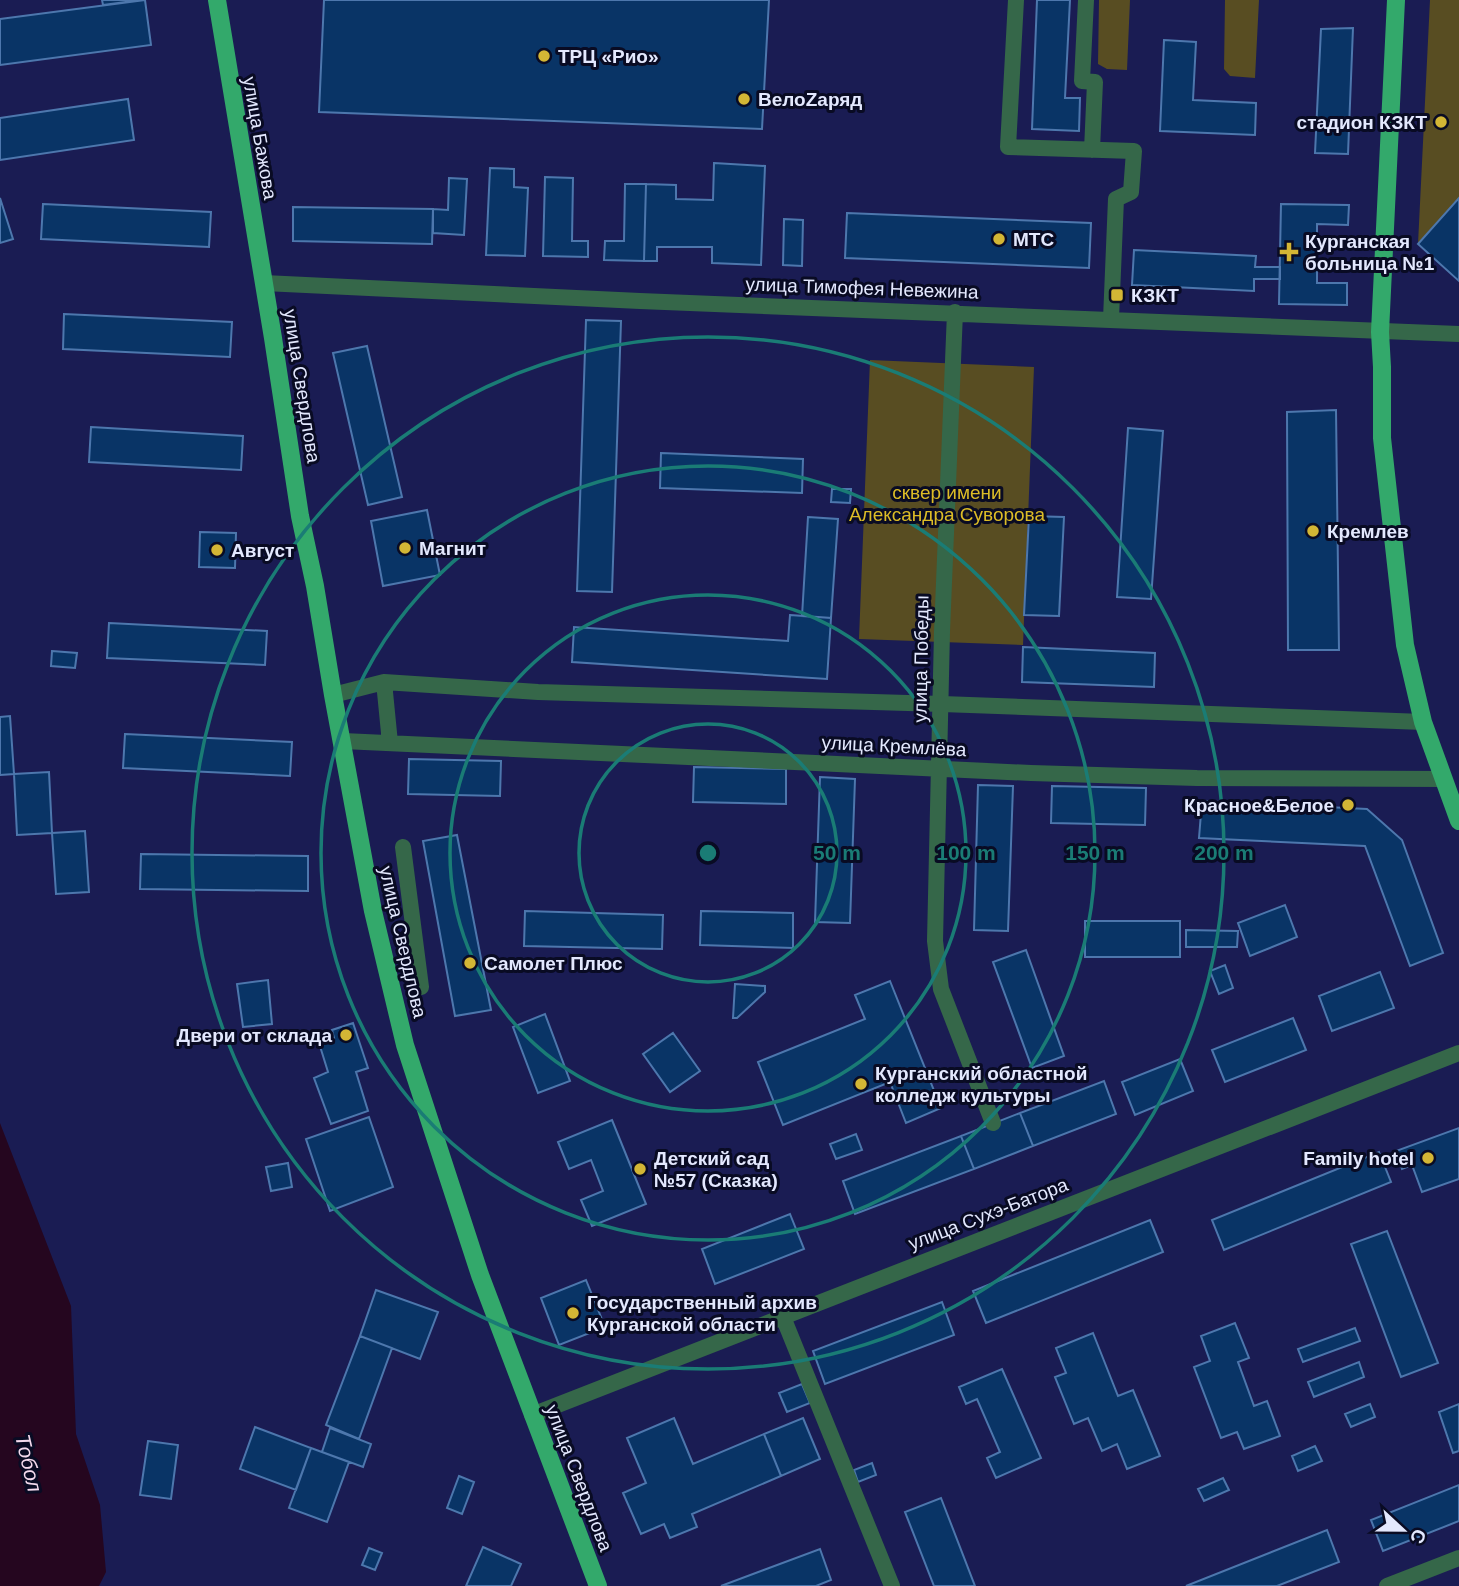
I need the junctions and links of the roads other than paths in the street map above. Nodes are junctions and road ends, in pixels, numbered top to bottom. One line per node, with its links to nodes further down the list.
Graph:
1 (217, 0): 6 (main road, улица Бажова)
2 (1016, 0): 5 (street)
3 (1086, 0): 5 (street)
4 (1396, 0): 9 (main road)
5 (1092, 150): 8 (street)
6 (264, 283): 7 (street, улица Тимофея Невежина); 12 (main road, улица Свердлова)
7 (955, 312): 8 (street, улица Тимофея Невежина); 13 (street, улица Победы)
8 (1111, 319): 9 (street, улица Тимофея Невежина)
9 (1380, 332): 10 (street, улица Тимофея Невежина); 14 (main road)
10 (1459, 334)
11 (384, 682): 12 (street); 13 (street); 16 (street)
12 (333, 695): 15 (main road, улица Свердлова)
13 (942, 704): 14 (street); 17 (street, улица Победы)
14 (1423, 722): 18 (main road)
15 (343, 741): 16 (street, улица Кремлёва); 25 (main road, улица Свердлова)
16 (390, 743): 17 (street, улица Кремлёва)
17 (939, 769): 18 (street, улица Кремлёва); 23 (street, улица Победы)
18 (1443, 779): 19 (main road)
19 (1459, 821)
20 (403, 847): 21 (street)
21 (421, 987)
22 (1459, 1053): 24 (street, улица Сухэ-Батора)
23 (993, 1124)
24 (783, 1317): 25 (street, улица Сухэ-Батора); 28 (street)
25 (533, 1415): 27 (main road, улица Свердлова)
26 (1459, 1558): 29 (street)
27 (597, 1586)
28 (892, 1586)
29 (1387, 1586)

